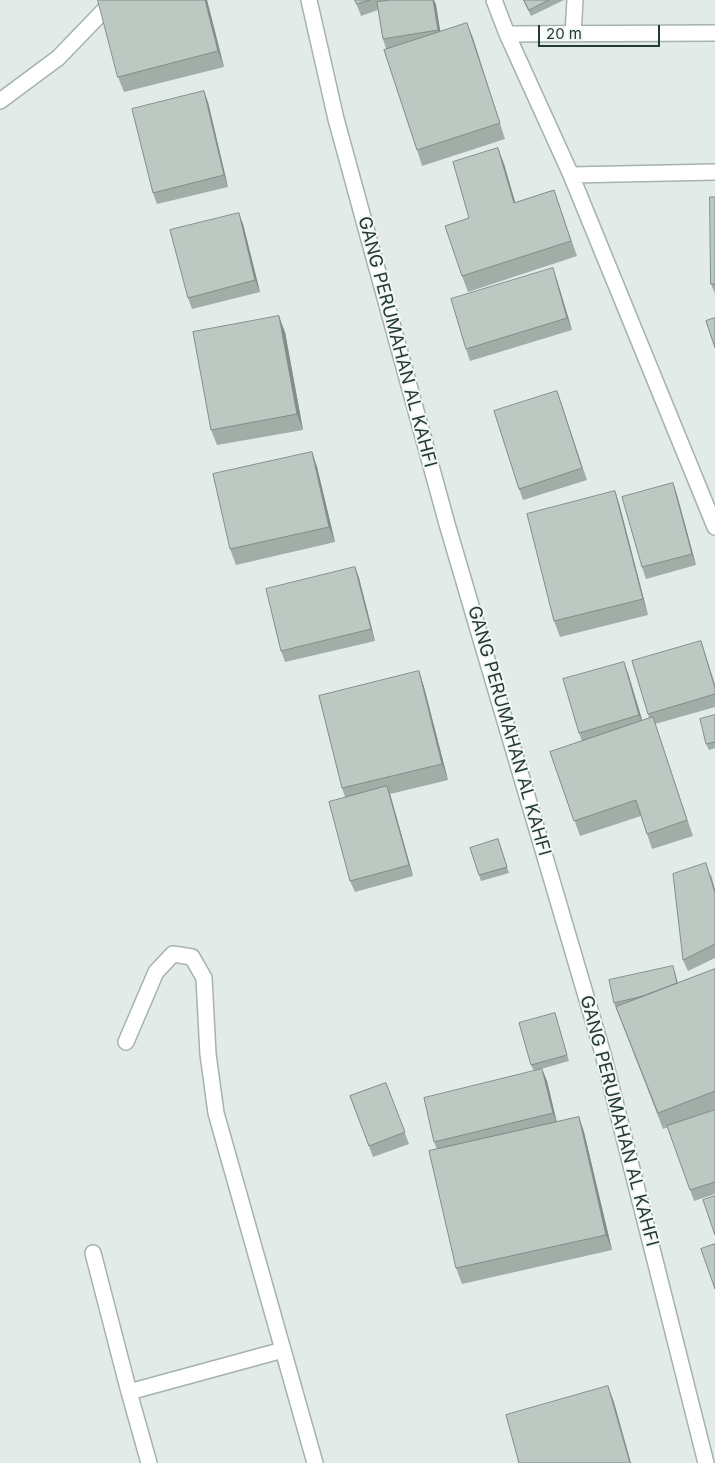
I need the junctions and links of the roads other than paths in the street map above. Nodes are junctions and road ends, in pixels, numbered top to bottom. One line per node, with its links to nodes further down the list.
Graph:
1 (114, 0): 8 (street)
2 (309, 0): 18 (street, GANG PERUMAHAN AL KAHFI)
3 (494, 0): 6 (street)
4 (575, 0): 7 (street)
5 (715, 33): 7 (street)
6 (507, 34): 7 (street); 10 (street)
7 (573, 34)
8 (0, 101)
9 (715, 172): 10 (street)
10 (571, 174): 11 (street)
11 (715, 527)
12 (126, 1042): 14 (street)
13 (94, 1253): 15 (street)
14 (283, 1350): 15 (street); 17 (street)
15 (129, 1392): 16 (street)
16 (149, 1463)
17 (315, 1463)
18 (706, 1463)

